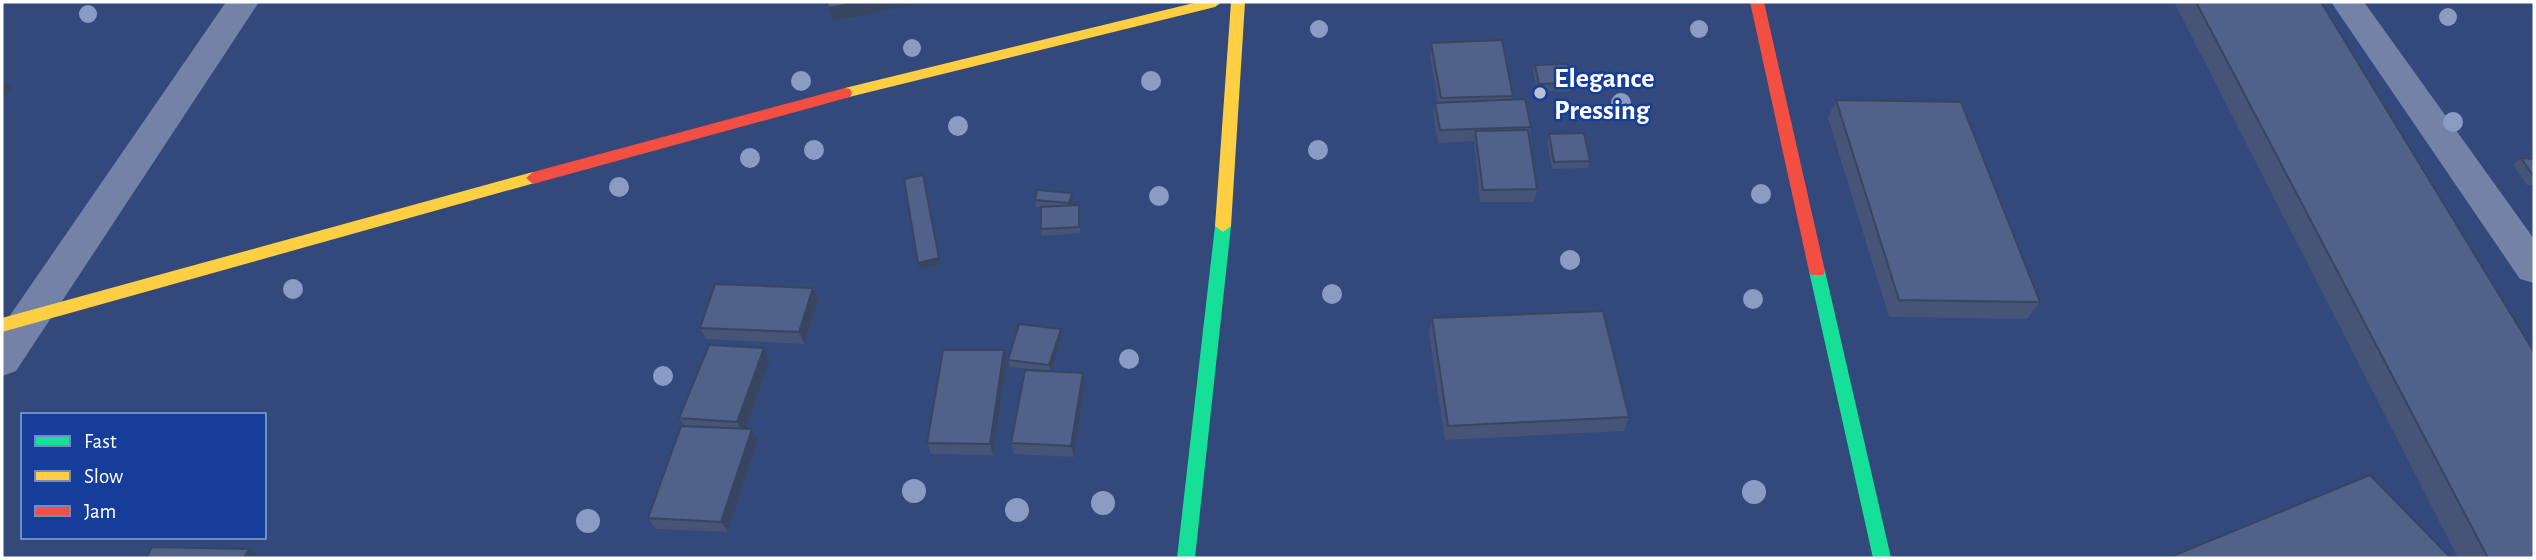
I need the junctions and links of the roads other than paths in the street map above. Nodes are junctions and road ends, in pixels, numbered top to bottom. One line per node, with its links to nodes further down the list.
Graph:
1 (243, 2): 7 (street)
2 (1215, 2): 7 (street)
3 (1238, 2): 9 (street)
4 (1757, 2): 10 (street)
5 (2347, 2): 6 (street)
6 (2534, 268)
7 (17, 321): 8 (street)
8 (2, 359)
9 (1186, 558)
10 (1882, 558)

